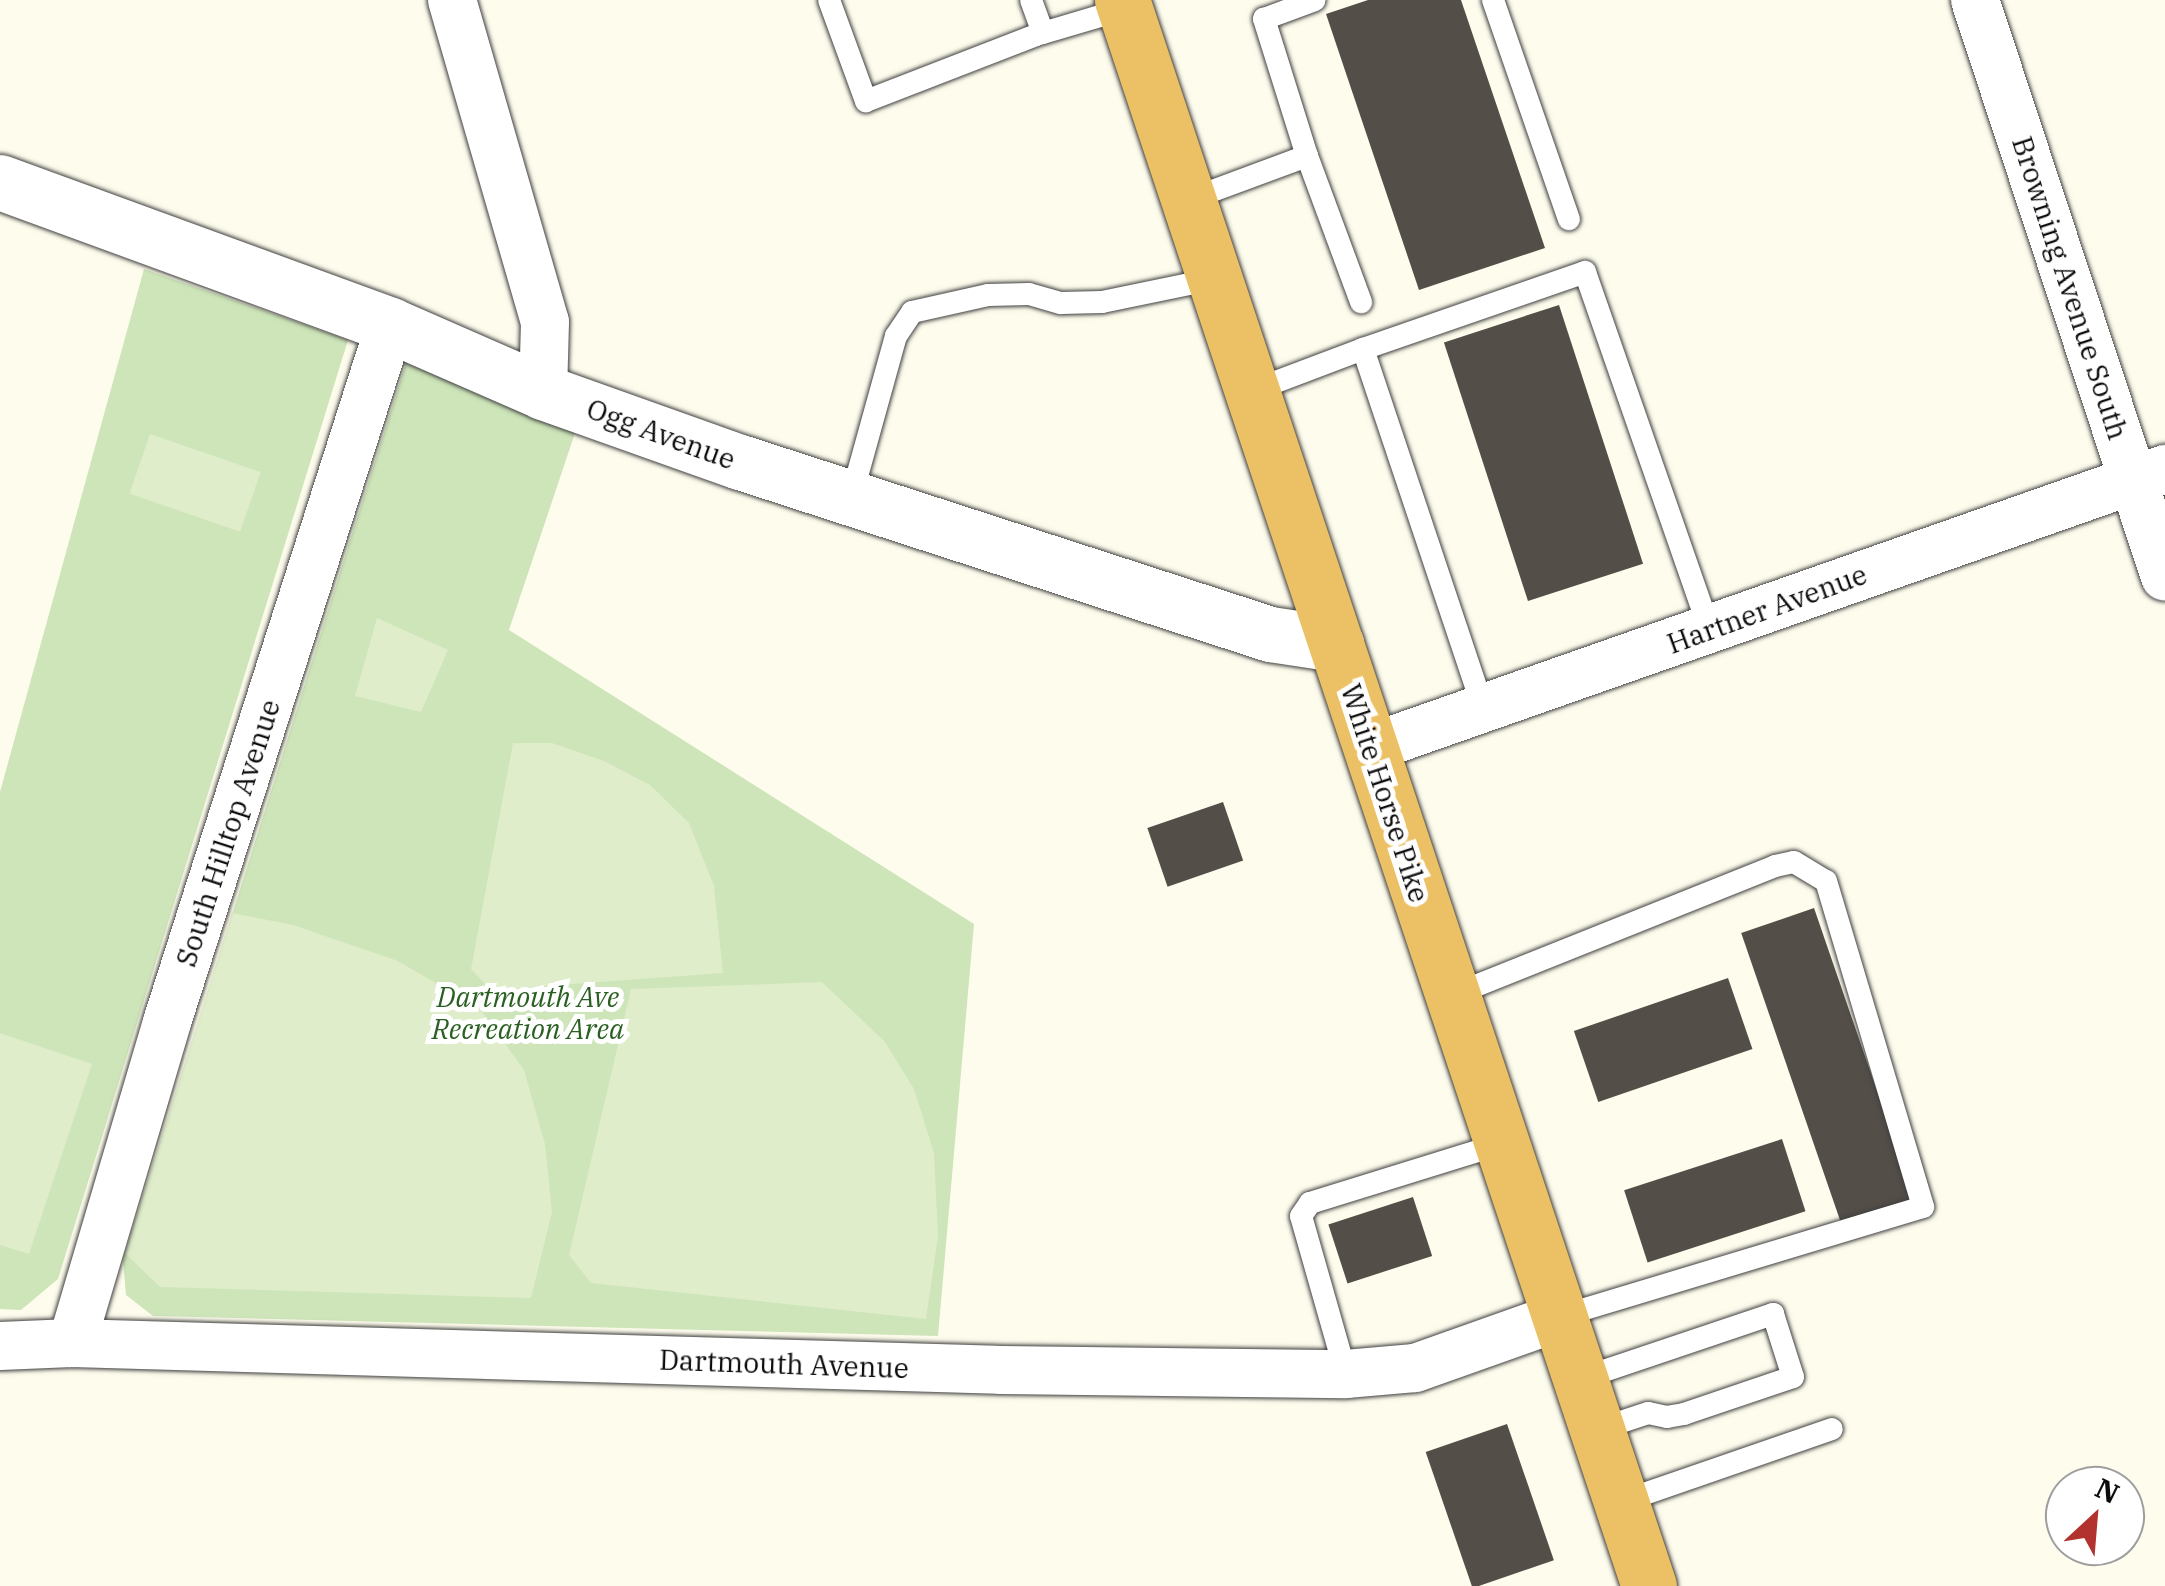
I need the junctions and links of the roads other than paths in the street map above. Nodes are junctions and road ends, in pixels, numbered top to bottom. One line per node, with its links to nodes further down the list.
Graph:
1 (452, 0): 18 (street)
2 (829, 0): 8 (lane)
3 (1031, 0): 8 (lane)
4 (1315, 0): 9 (lane)
5 (1493, 0): 12 (lane)
6 (1975, 0): 19 (street, Browning Avenue South)
7 (1123, 4): 8 (lane); 11 (highway, White Horse Pike)
8 (1043, 33)
9 (1307, 156): 11 (lane); 14 (lane)
10 (0, 182): 15 (street, Ogg Avenue)
11 (1188, 200): 13 (highway, White Horse Pike)
12 (1569, 219)
13 (1214, 279): 17 (highway, White Horse Pike); 20 (lane)
14 (1361, 302)
15 (390, 325): 18 (street, Ogg Avenue); 29 (street, South Hilltop Avenue)
16 (1363, 349): 17 (lane); 22 (lane); 24 (lane)
17 (1252, 391): 23 (highway, White Horse Pike)
18 (543, 392): 20 (street, Ogg Avenue)
19 (2149, 474): 21 (street, Browning Avenue South); 22 (street, Hartner Avenue)
20 (851, 498): 23 (street, Ogg Avenue)
21 (2165, 577)
22 (1710, 629): 24 (street, Hartner Avenue)
23 (1336, 644): 25 (highway, White Horse Pike)
24 (1484, 710): 25 (street, Hartner Avenue)
25 (1370, 748): 26 (highway, White Horse Pike)
26 (1452, 996): 27 (highway, White Horse Pike); 28 (lane)
27 (1501, 1144): 28 (highway, White Horse Pike); 31 (lane)
28 (1559, 1316): 31 (street, Dartmouth Avenue); 32 (highway, White Horse Pike)
29 (72, 1343): 30 (street, Dartmouth Avenue); 31 (street, Dartmouth Avenue)
30 (0, 1346)
31 (1346, 1374)
32 (1580, 1378): 34 (highway, White Horse Pike); 34 (lane)
33 (1832, 1429): 35 (lane)
34 (1596, 1430): 35 (highway, White Horse Pike)
35 (1621, 1502): 36 (highway, White Horse Pike)
36 (1649, 1586)

